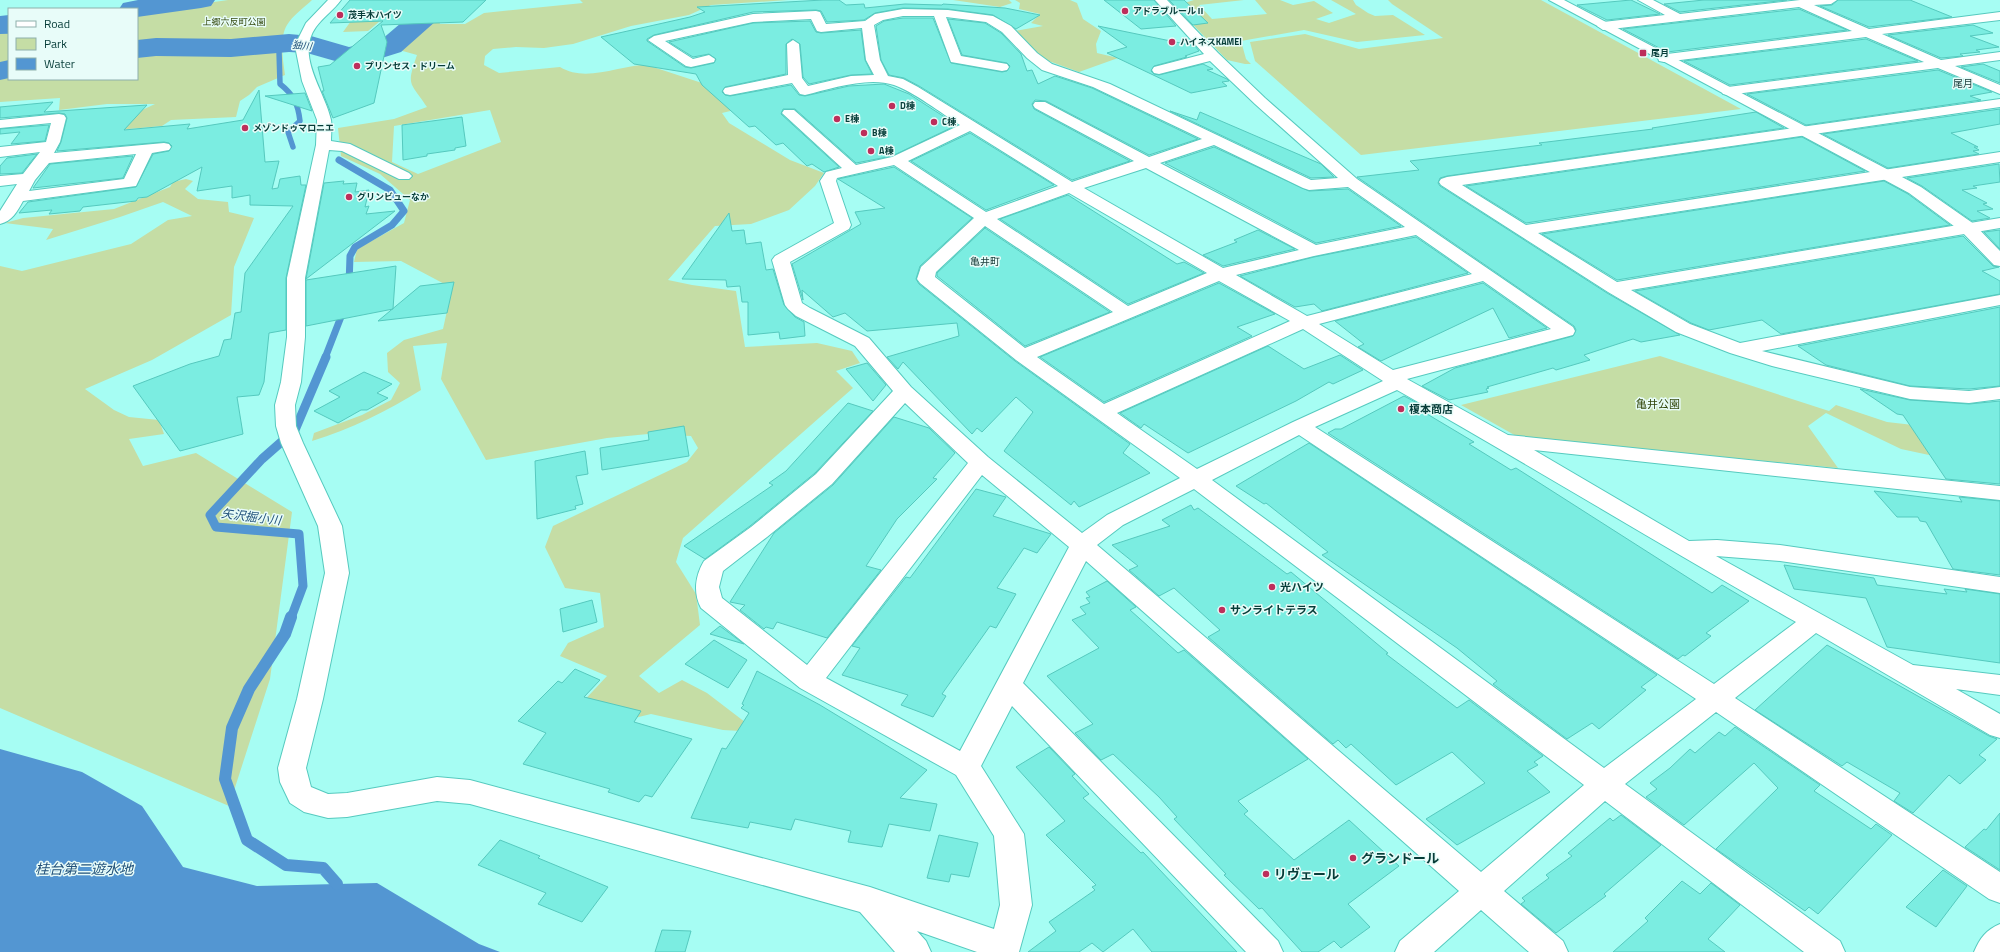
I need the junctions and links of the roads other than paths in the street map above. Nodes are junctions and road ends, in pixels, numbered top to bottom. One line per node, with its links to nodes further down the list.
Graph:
1 (335, 0): 35 (street)
2 (1161, 0): 14 (street)
3 (1555, 0): 11 (street)
4 (1644, 0): 9 (street)
5 (1832, 0): 6 (street)
6 (1795, 2): 9 (street); 12 (street)
7 (939, 14): 10 (street); 19 (street); 32 (street)
8 (2000, 16): 12 (street)
9 (1678, 17): 11 (street)
10 (868, 24): 17 (street); 22 (street)
11 (1603, 26): 16 (street)
12 (1866, 32): 16 (street); 18 (street)
13 (793, 44): 21 (street)
14 (1213, 56): 20 (street); 46 (street)
15 (2000, 56): 18 (street)
16 (1664, 58): 25 (street)
17 (709, 59)
18 (1939, 64): 23 (street); 25 (street)
19 (1002, 67)
20 (1159, 70)
21 (795, 78): 22 (street); 24 (street)
22 (883, 79): 30 (street)
23 (2000, 90)
24 (730, 91)
25 (1728, 91): 31 (street)
26 (2000, 103): 31 (street)
27 (1040, 105): 40 (street)
28 (789, 113): 41 (street)
29 (0, 124): 37 (street)
30 (970, 126): 39 (street); 47 (street)
31 (1804, 131): 42 (street); 54 (street)
32 (1215, 140): 40 (street); 46 (street)
33 (164, 147): 34 (street)
34 (146, 148): 37 (street); 48 (street)
35 (322, 151): 43 (street); 88 (street)
36 (0, 152): 37 (street)
37 (47, 153): 44 (street)
38 (2000, 157): 42 (street)
39 (897, 160): 41 (street); 50 (street)
40 (1148, 162): 47 (street); 55 (street)
41 (852, 169): 66 (street)
42 (1886, 174): 52 (street); 54 (street)
43 (404, 176)
44 (28, 178): 45 (street); 48 (street)
45 (0, 181)
46 (1351, 182): 53 (street)
47 (1070, 187): 50 (street); 57 (street)
48 (17, 197): 49 (street)
49 (3, 215)
50 (983, 219): 61 (street); 64 (street)
51 (2000, 223): 52 (street)
52 (1968, 228): 56 (street); 59 (street)
53 (1419, 229): 55 (street); 58 (street)
54 (1523, 230): 59 (street)
55 (1314, 251): 57 (street)
56 (2000, 261)
57 (1220, 274): 61 (street); 62 (street)
58 (1487, 275): 62 (street); 65 (street)
59 (1614, 288): 63 (street)
60 (2000, 300): 63 (street)
61 (1127, 313): 64 (street)
62 (1304, 322): 65 (street); 68 (street)
63 (1737, 349): 67 (street)
64 (1023, 356): 68 (street)
65 (1394, 380): 69 (street); 70 (street)
66 (904, 391): 71 (street); 79 (street)
67 (2000, 393)
68 (1102, 413): 72 (street)
69 (1300, 426): 72 (street); 82 (street)
70 (1503, 441): 73 (street); 75 (street)
71 (980, 462): 74 (street); 79 (street)
72 (1196, 479): 74 (street); 85 (street)
73 (2000, 493)
74 (1082, 545): 81 (street); 87 (street)
75 (1685, 549): 76 (street); 77 (street)
76 (2000, 586)
77 (1815, 621): 78 (street); 82 (street)
78 (1904, 672): 80 (street); 83 (street)
79 (809, 681): 84 (street)
80 (2000, 685)
81 (1010, 686): 84 (street); 92 (street)
82 (1715, 698): 85 (street); 86 (street)
83 (2000, 728)
84 (966, 767): 90 (street)
85 (1603, 785): 87 (street); 95 (street)
86 (2000, 889)
87 (1481, 890): 93 (street); 94 (street)
88 (870, 901): 90 (street); 91 (street)
89 (2000, 939): 96 (street)
90 (1004, 950)
91 (915, 952)
92 (1267, 952)
93 (1411, 952)
94 (1552, 952)
95 (1829, 952)
96 (1990, 952)

